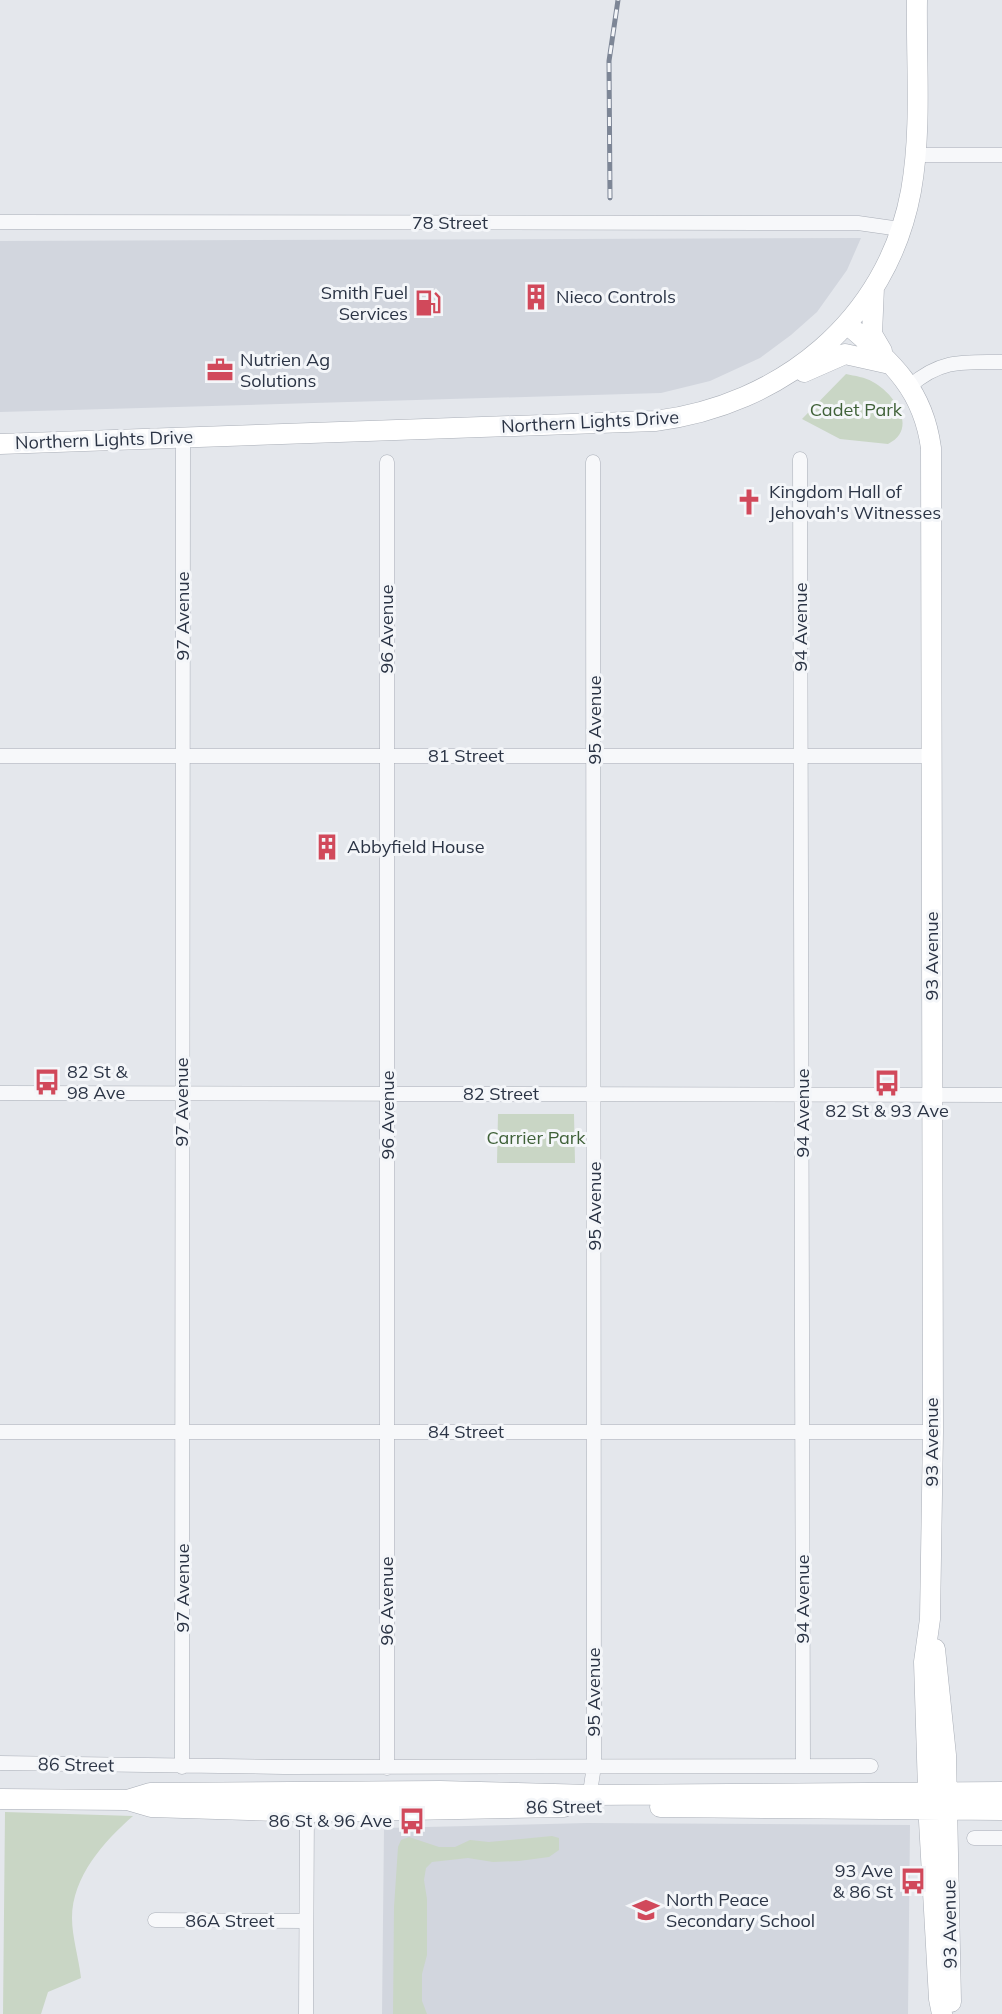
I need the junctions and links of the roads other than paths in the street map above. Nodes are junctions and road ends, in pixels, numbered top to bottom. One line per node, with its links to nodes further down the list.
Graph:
1 (917, 0): 2 (main road, Northern Lights Drive)
2 (915, 155): 3 (street); 5 (main road, Northern Lights Drive)
3 (1002, 155)
4 (0, 222): 5 (street, 78 Street)
5 (900, 228): 6 (main road, Northern Lights Drive)
6 (874, 286): 7 (main road, Northern Lights Drive); 9 (main road)
7 (847, 324): 9 (main road, 93 Avenue); 11 (main road, Northern Lights Drive)
8 (1002, 362): 10 (street)
9 (893, 365): 10 (main road, 93 Avenue); 11 (main road)
10 (910, 386): 22 (main road, 93 Avenue)
11 (769, 387): 12 (main road, Northern Lights Drive)
12 (183, 436): 13 (main road, Northern Lights Drive); 18 (street, 97 Avenue)
13 (0, 444)
14 (800, 459): 21 (street, 94 Avenue)
15 (387, 462): 19 (street, 96 Avenue)
16 (593, 462): 20 (street, 95 Avenue)
17 (0, 756): 18 (street, 81 Street)
18 (184, 756): 19 (street, 81 Street); 24 (street, 97 Avenue)
19 (387, 756): 20 (street, 81 Street); 27 (street, 96 Avenue)
20 (595, 756): 21 (street, 81 Street); 25 (street, 95 Avenue)
21 (802, 756): 22 (street, 81 Street); 26 (street, 94 Avenue)
22 (932, 756): 28 (main road, 93 Avenue)
23 (0, 1093): 24 (street, 82 Street)
24 (182, 1093): 27 (street, 82 Street); 32 (street, 97 Avenue)
25 (595, 1093): 26 (street, 82 Street); 27 (street, 82 Street); 33 (street, 95 Avenue)
26 (802, 1093): 28 (street, 82 Street); 34 (street, 94 Avenue)
27 (388, 1094): 30 (street, 96 Avenue)
28 (932, 1094): 29 (street, 82 Street); 35 (main road, 93 Avenue)
29 (1002, 1095)
30 (387, 1431): 32 (street, 84 Street); 33 (street, 84 Street); 41 (street, 96 Avenue)
31 (0, 1432): 32 (street, 84 Street)
32 (183, 1432): 40 (street, 97 Avenue)
33 (595, 1432): 34 (street, 84 Street); 37 (street, 95 Avenue)
34 (803, 1432): 35 (street, 84 Street); 38 (street, 94 Avenue)
35 (933, 1432): 47 (main road, 93 Avenue)
36 (0, 1763): 40 (street, 86 Street)
37 (594, 1766): 38 (street, 86 Street); 41 (street, 86 Street); 46 (street, 95 Avenue)
38 (802, 1766): 39 (street, 86 Street)
39 (871, 1766)
40 (182, 1767): 41 (street, 86 Street)
41 (387, 1768)
42 (307, 1790): 45 (main road, 86 Street); 46 (main road, 86 Street); 49 (street)
43 (1002, 1792): 47 (main road, 86 Street)
44 (0, 1799): 45 (main road, 86 Street)
45 (127, 1800): 49 (main road, 86 Street)
46 (590, 1801): 47 (main road, 86 Street); 49 (main road, 86 Street)
47 (938, 1801): 48 (main road, 86 Street); 55 (main road, 93 Avenue); 56 (main road, 93 Avenue)
48 (1002, 1810)
49 (307, 1812): 53 (street)
50 (974, 1838): 51 (street)
51 (1002, 1838)
52 (155, 1920): 53 (street, 86A Street)
53 (306, 1921): 54 (street)
54 (306, 2014)
55 (942, 2014)
56 (949, 2014)

